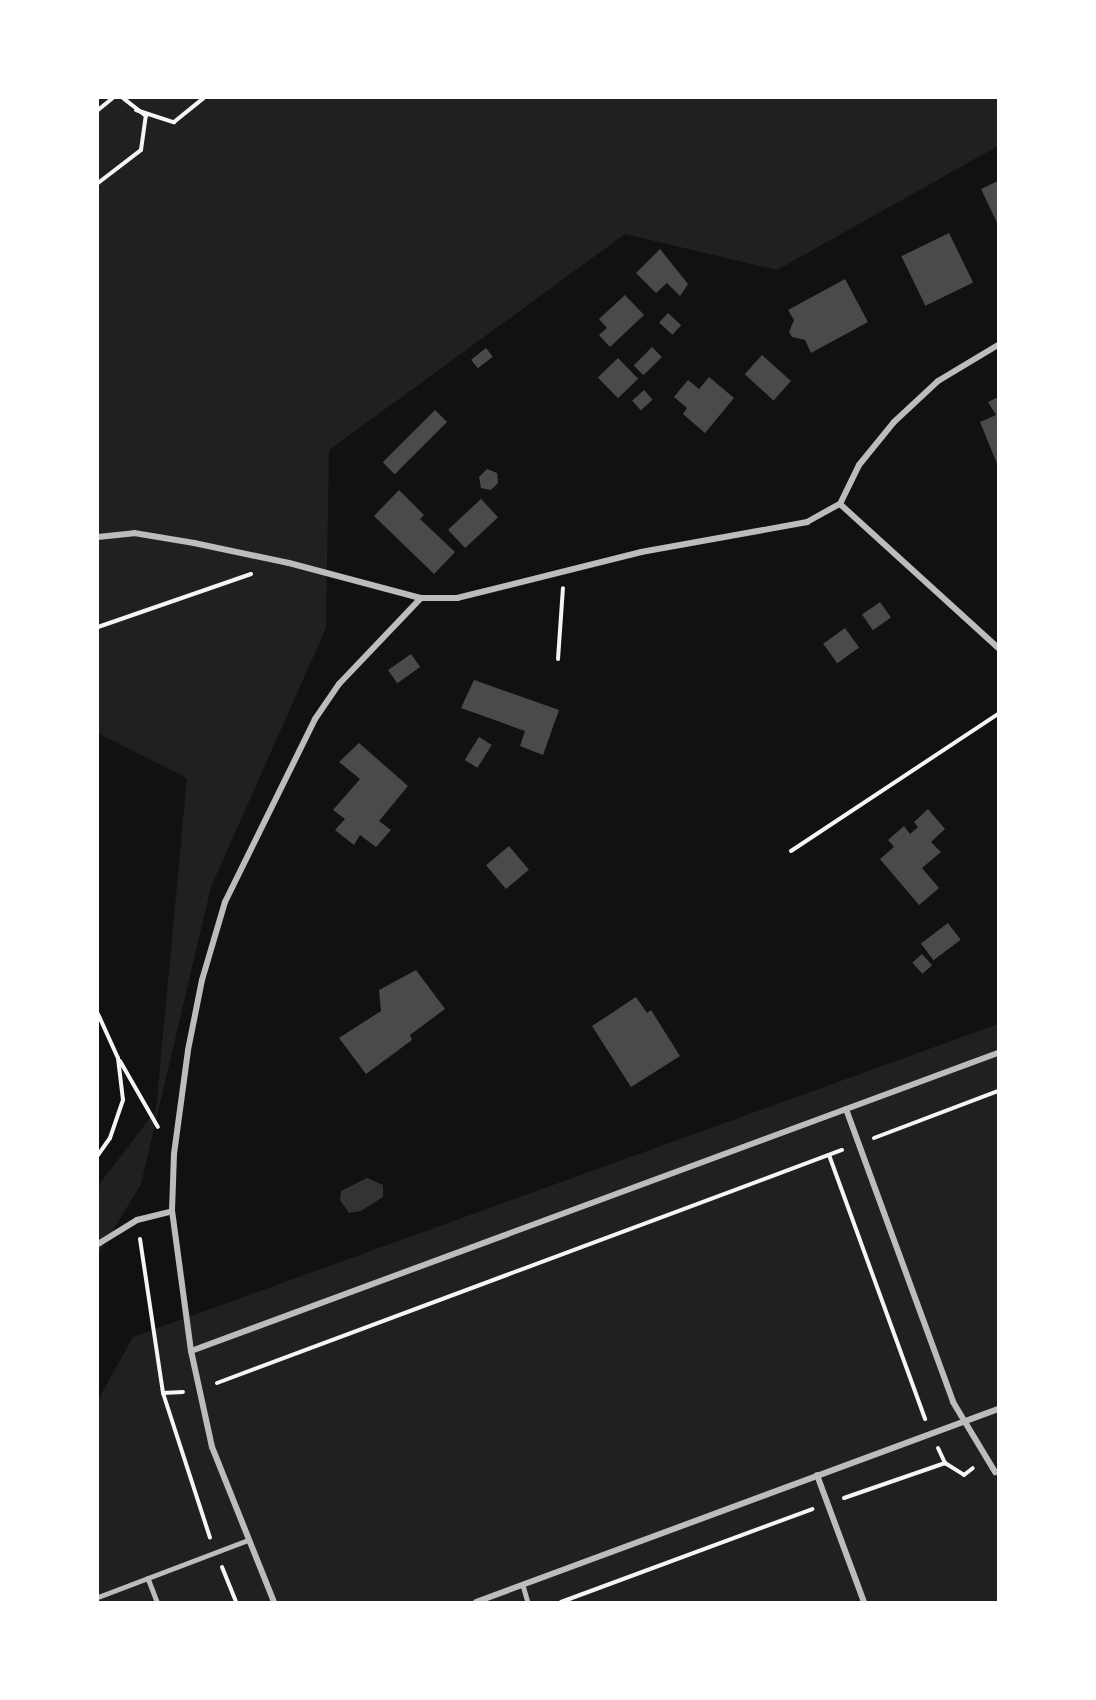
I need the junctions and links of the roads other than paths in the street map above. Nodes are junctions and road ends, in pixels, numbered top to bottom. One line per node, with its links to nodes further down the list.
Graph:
1 (999, 345): 2 (street)
2 (840, 504): 4 (street); 5 (street)
3 (98, 537): 4 (street)
4 (421, 598): 8 (street)
5 (999, 648)
6 (999, 1053): 7 (street)
7 (846, 1110): 10 (street); 12 (street)
8 (172, 1211): 9 (street); 10 (street)
9 (98, 1244)
10 (191, 1351): 15 (street)
11 (999, 1409): 12 (street)
12 (964, 1422): 13 (street); 14 (street)
13 (996, 1472)
14 (817, 1475): 17 (street); 23 (street)
15 (248, 1540): 16 (lane); 20 (street)
16 (148, 1578): 18 (lane); 19 (lane)
17 (523, 1585): 21 (street); 22 (lane)
18 (98, 1597)
19 (157, 1602)
20 (274, 1602)
21 (476, 1602)
22 (528, 1602)
23 (864, 1602)

